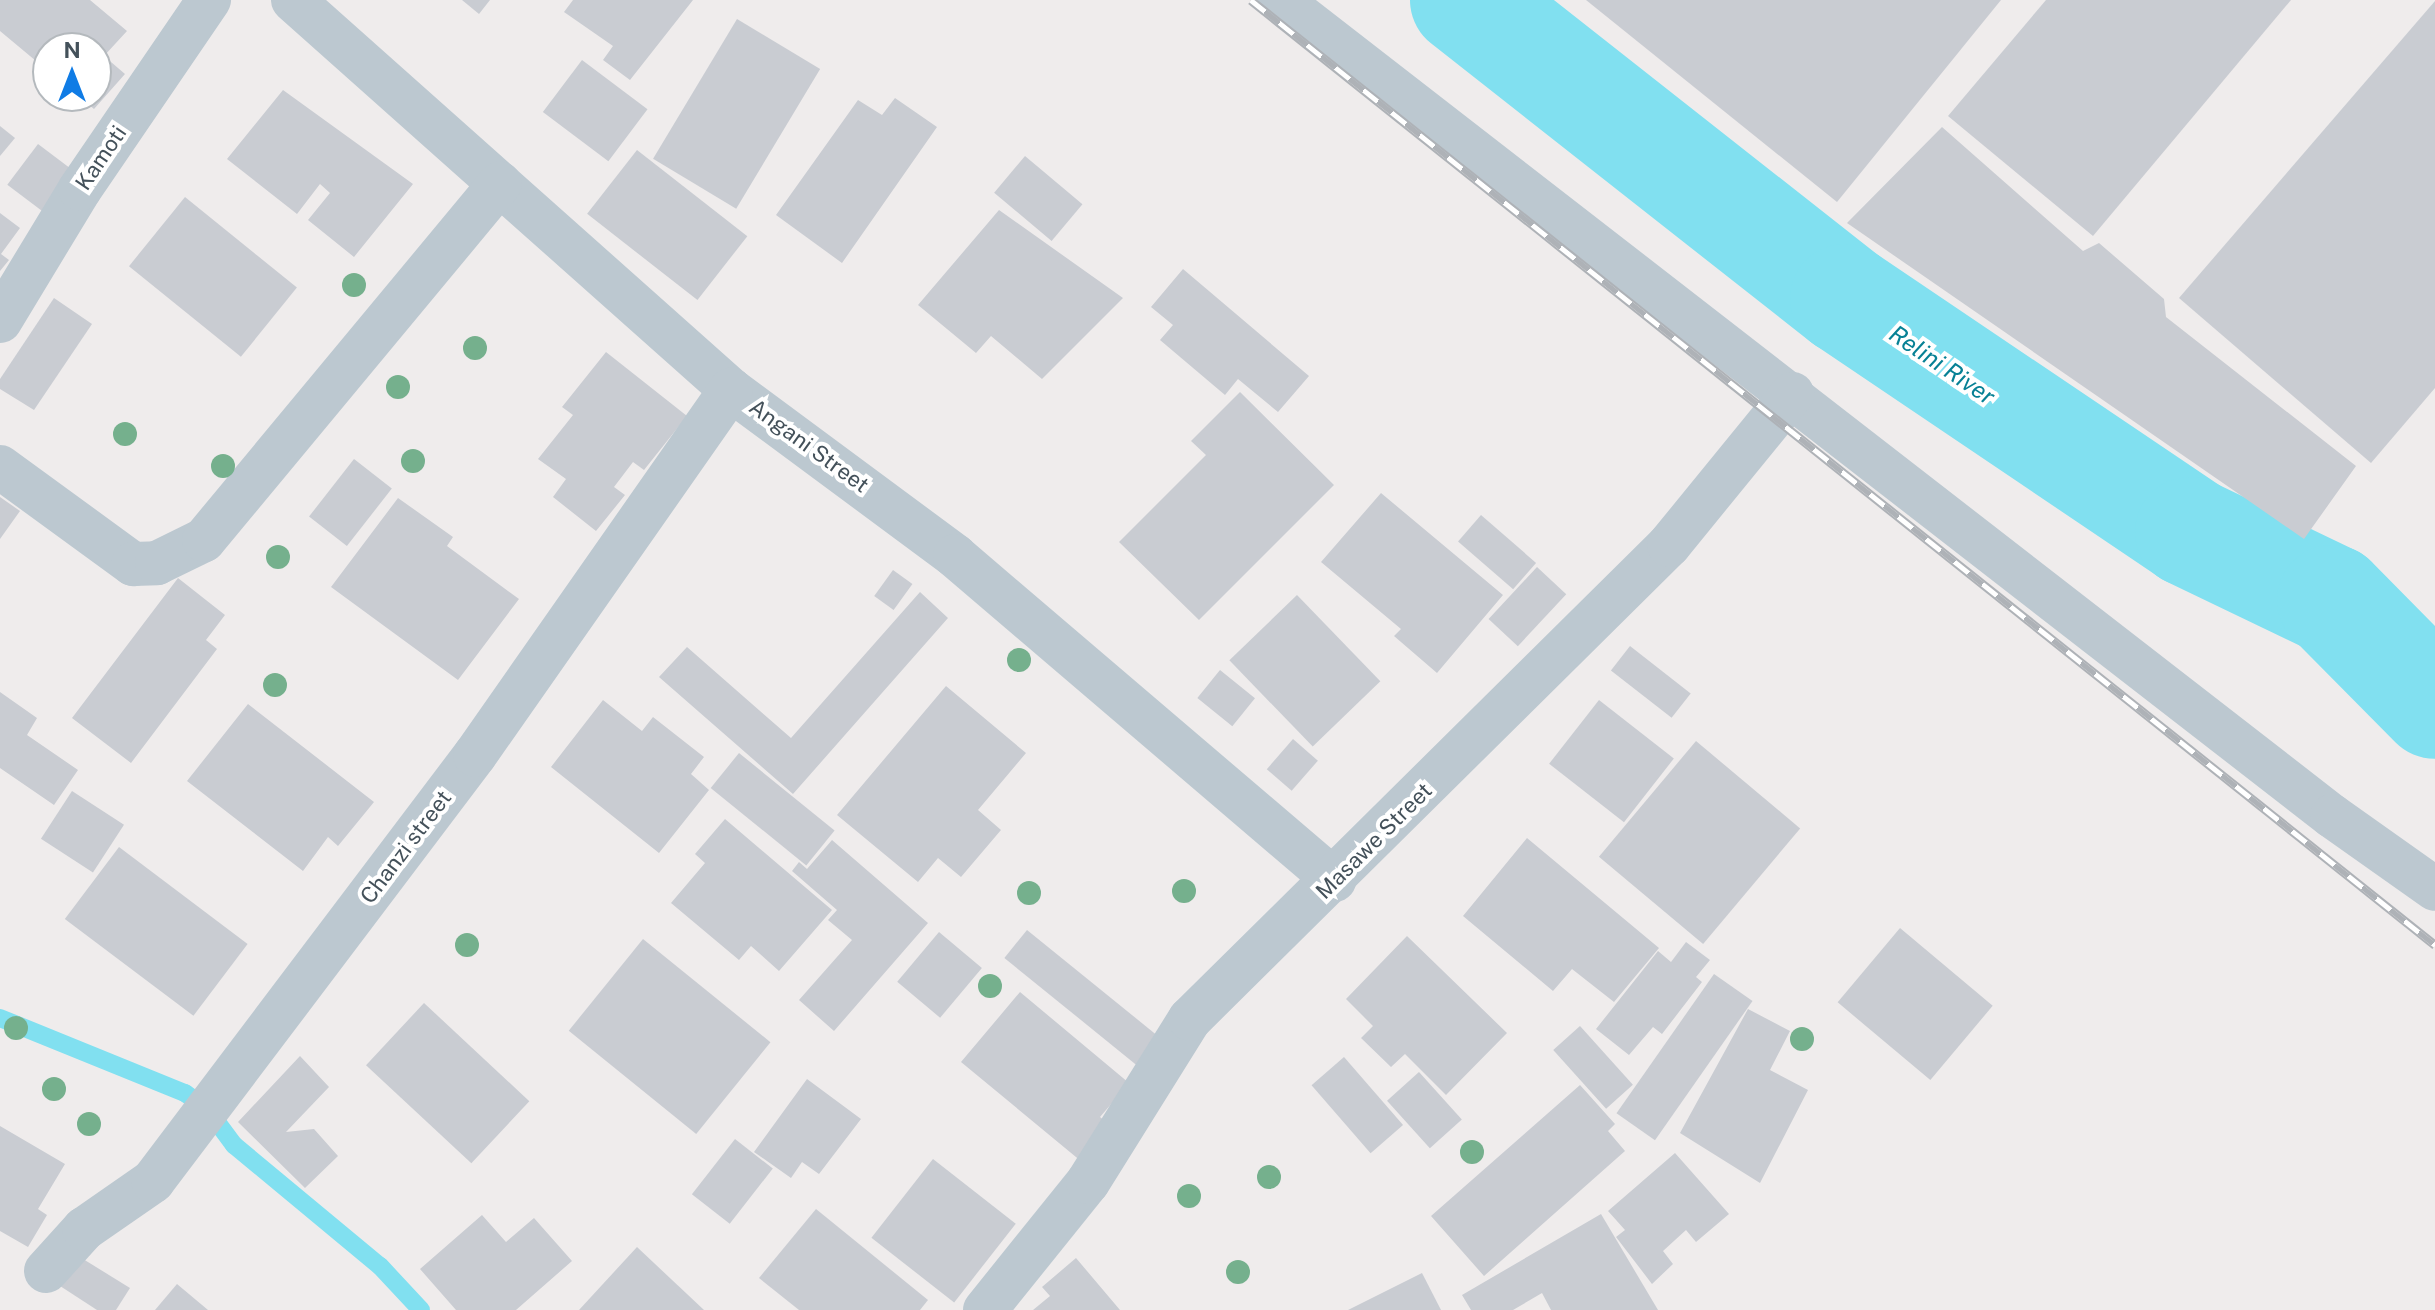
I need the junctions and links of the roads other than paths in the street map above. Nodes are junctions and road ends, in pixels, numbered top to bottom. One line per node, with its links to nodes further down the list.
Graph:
1 (209, 0): 5 (street, Kamoti)
2 (293, 0): 4 (street, Angani Street)
3 (1280, 0): 7 (street)
4 (500, 184): 6 (street, Angani Street); 8 (street)
5 (0, 321)
6 (731, 390): 9 (street, Angani Street); 11 (street, Chanzi street)
7 (1792, 394): 9 (street, Masawe Street); 10 (street)
8 (0, 467)
9 (1335, 880): 12 (street, Masawe Street)
10 (2435, 889)
11 (46, 1271)
12 (985, 1310)

